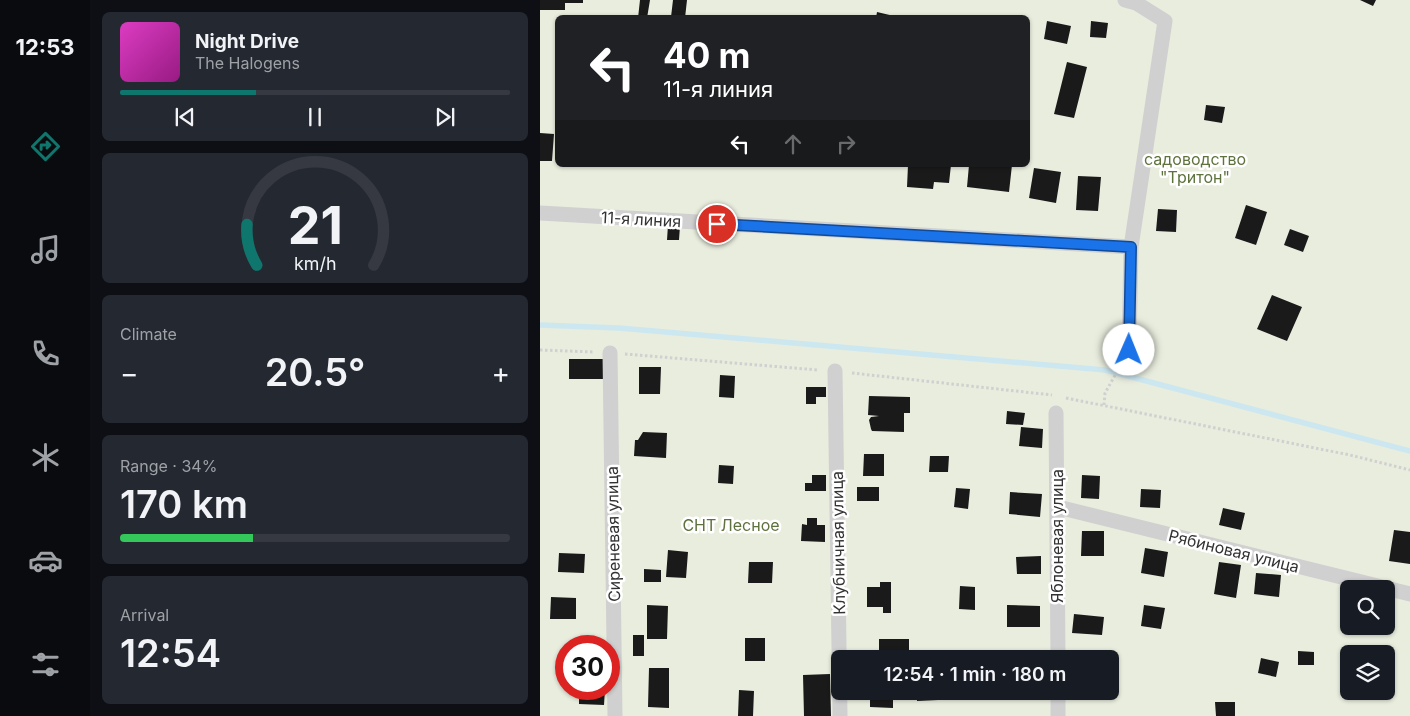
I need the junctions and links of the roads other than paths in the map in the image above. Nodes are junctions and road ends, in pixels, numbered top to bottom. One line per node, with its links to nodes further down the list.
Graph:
1 (1125, 0): 3 (street)
2 (540, 213): 3 (street, 11-я линия)
3 (1131, 247): 4 (street)
4 (1129, 350)
5 (610, 352): 13 (street, Сиреневая улица)
6 (835, 371): 14 (street, Клубничная улица)
7 (1056, 413): 8 (street, Яблоневая улица)
8 (1058, 507): 9 (street, Рябиновая улица); 10 (street, Яблоневая улица)
9 (1410, 594)
10 (1058, 650)
11 (1060, 700): 12 (street)
12 (1062, 715)
13 (615, 716)
14 (840, 716)

